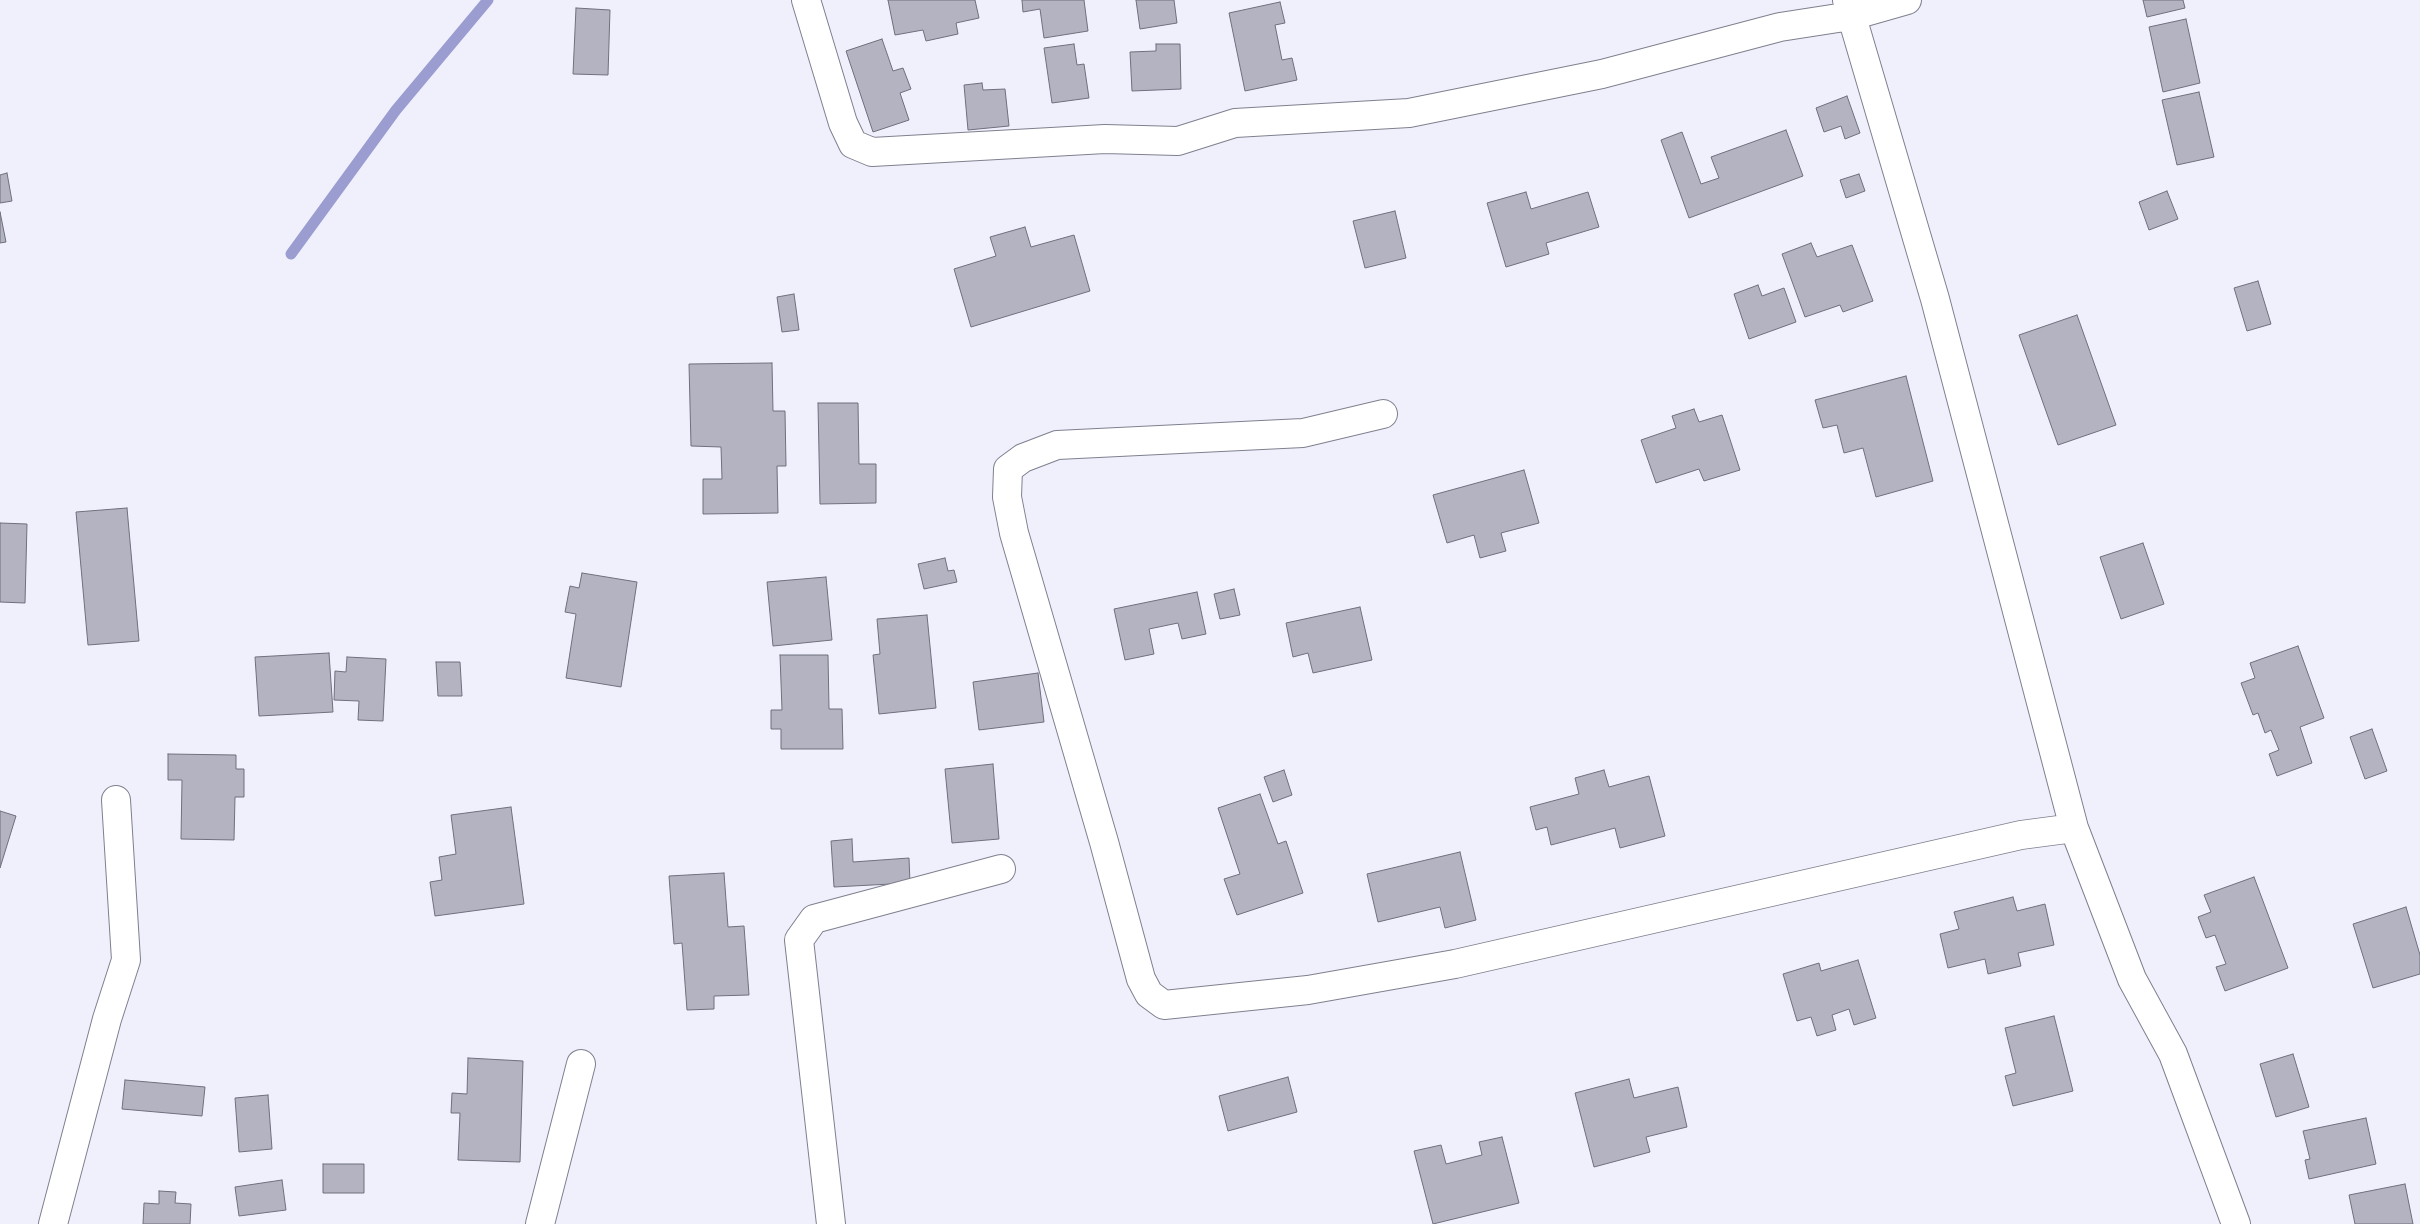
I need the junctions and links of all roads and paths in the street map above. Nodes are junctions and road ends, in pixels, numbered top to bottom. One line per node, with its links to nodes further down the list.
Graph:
1 (806, 0): 3 (street)
2 (1907, 0): 3 (street)
3 (1849, 8): 6 (street)
4 (1383, 414): 6 (street)
5 (116, 800): 9 (street)
6 (2074, 828): 12 (street)
7 (1001, 869): 11 (street)
8 (580, 1064): 10 (street)
9 (53, 1224)
10 (540, 1224)
11 (831, 1224)
12 (2236, 1224)

